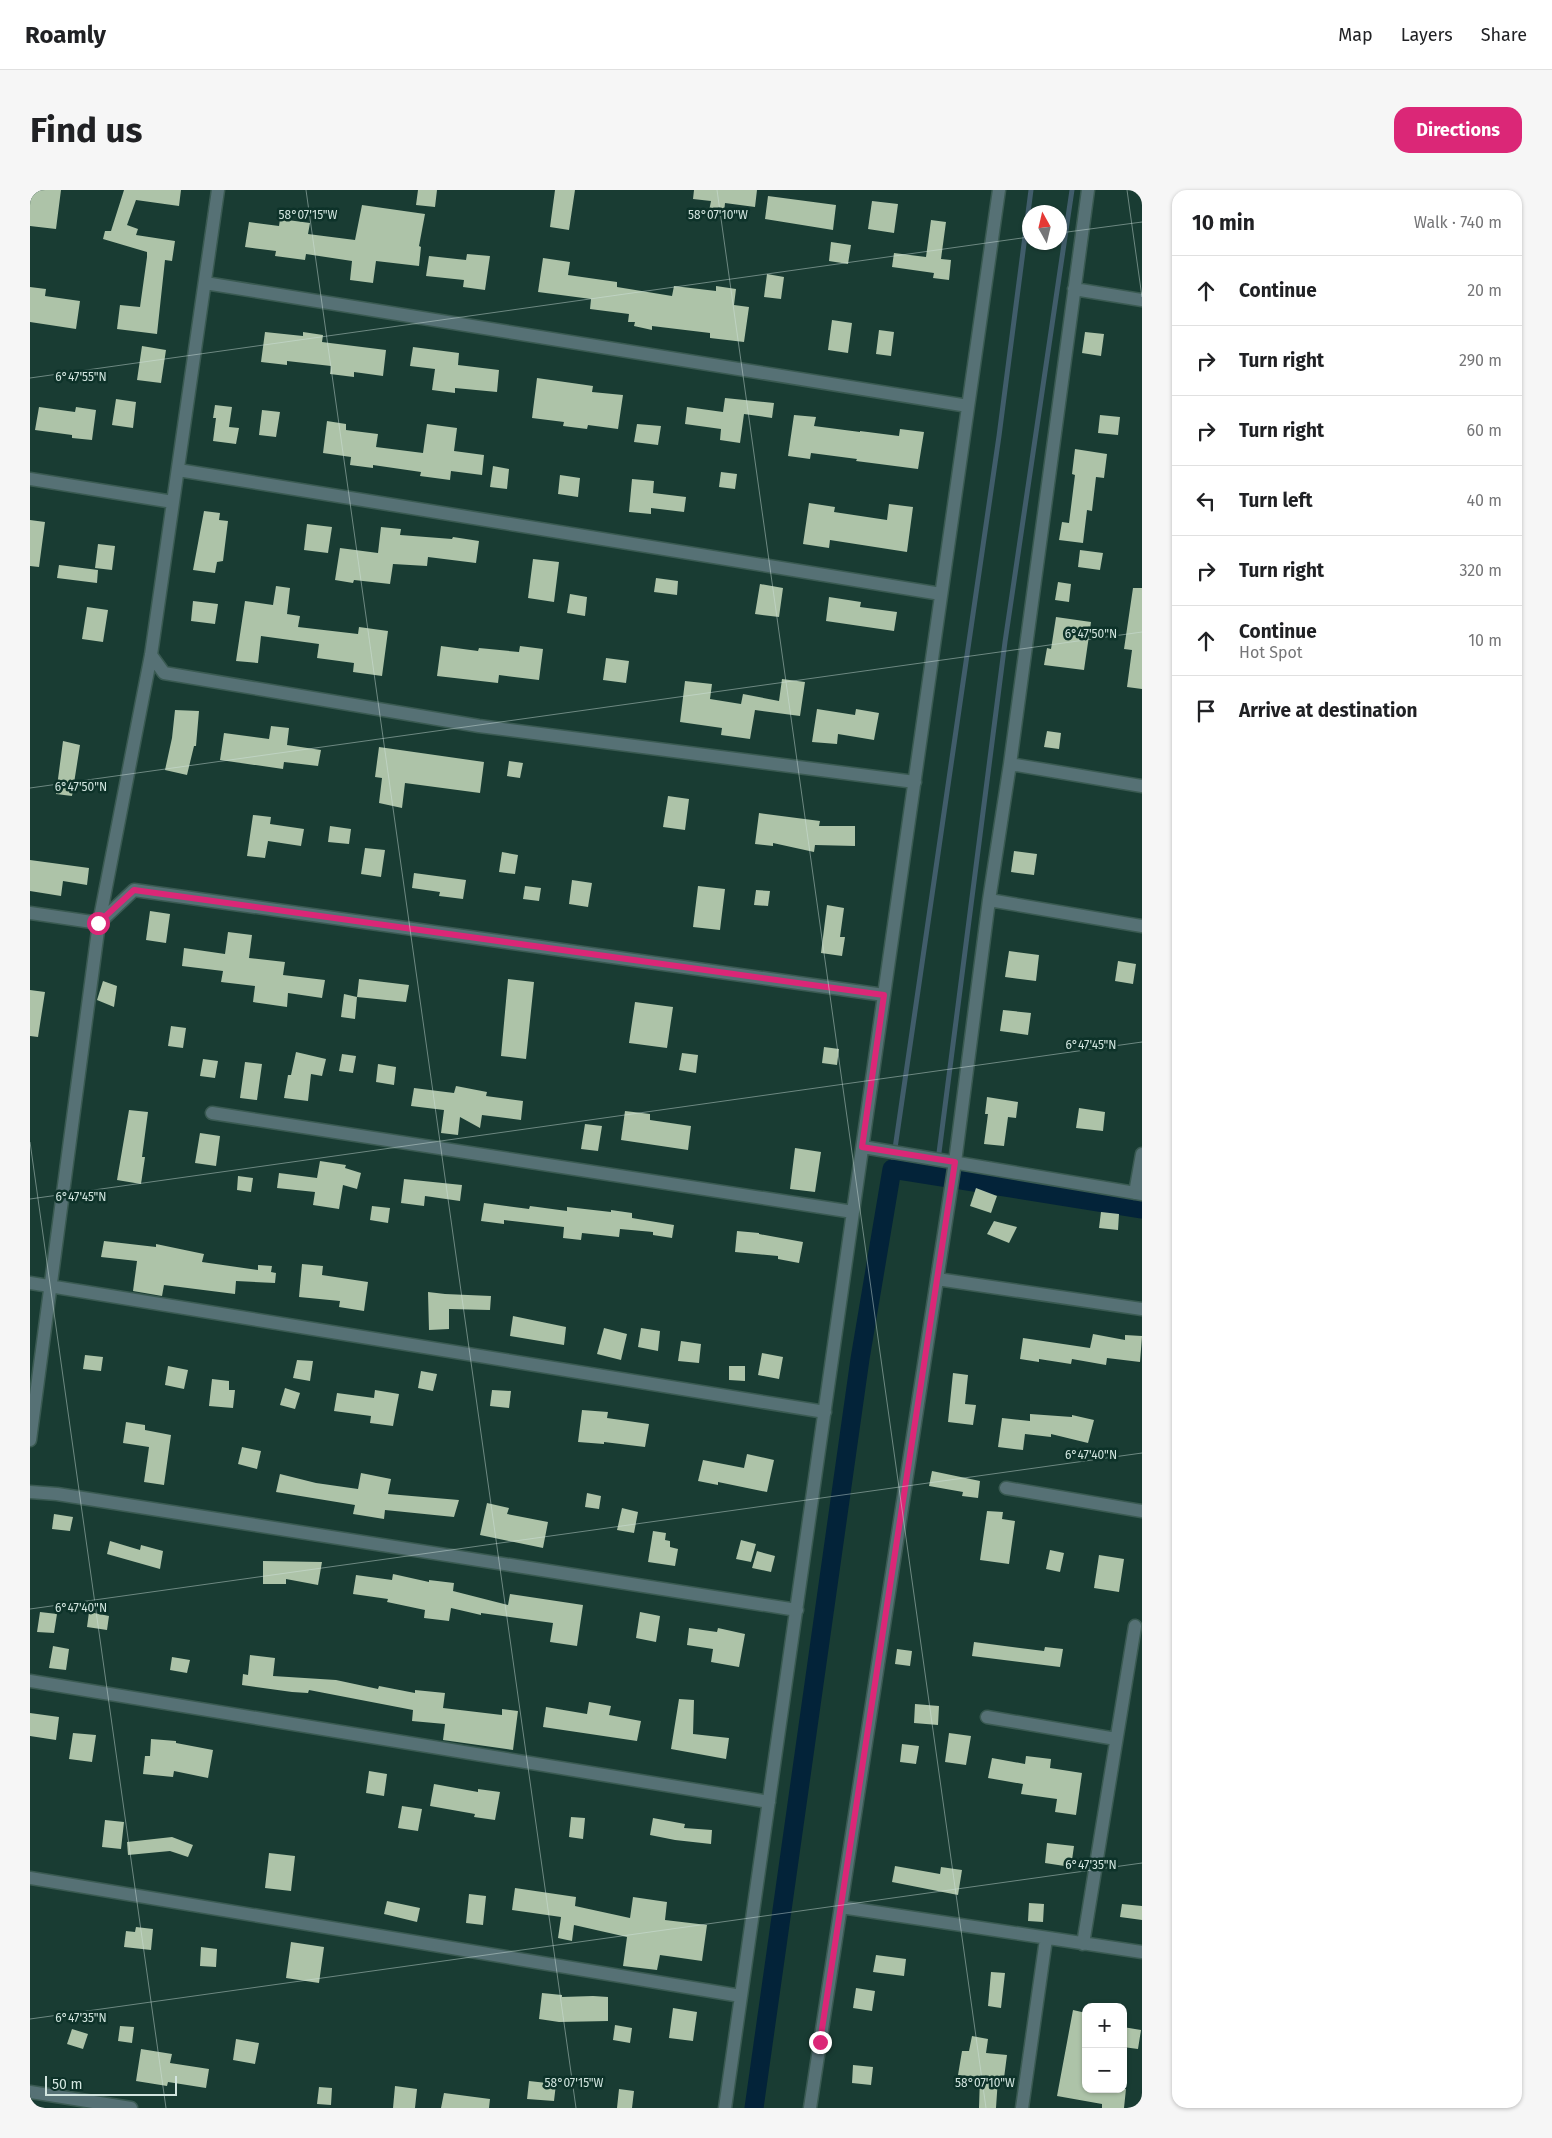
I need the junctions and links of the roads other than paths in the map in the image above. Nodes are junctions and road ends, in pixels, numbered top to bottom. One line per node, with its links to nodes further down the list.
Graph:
1 (218, 190): 4 (street)
2 (999, 190): 7 (street)
3 (1088, 190): 5 (street)
4 (205, 283): 7 (street); 8 (street)
5 (1074, 289): 6 (street); 13 (street)
6 (1142, 300)
7 (968, 406): 11 (street)
8 (178, 470): 10 (street); 11 (street)
9 (30, 479): 10 (street)
10 (174, 502): 12 (street)
11 (941, 594): 14 (street)
12 (151, 655): 14 (street); 18 (street)
13 (1010, 764): 15 (street); 16 (street)
14 (915, 782): 20 (street)
15 (1142, 786)
16 (989, 900): 19 (street); 24 (street)
17 (30, 912): 18 (street)
18 (98, 923): 20 (street); 29 (street)
19 (1142, 926)
20 (884, 995): 22 (street)
21 (212, 1113): 26 (street)
22 (862, 1147): 24 (street); 26 (street)
23 (1142, 1154): 25 (street)
24 (955, 1162): 25 (street); 27 (street)
25 (1139, 1194)
26 (853, 1212): 31 (street)
27 (936, 1278): 30 (street); 43 (street)
28 (30, 1283): 29 (street)
29 (51, 1286): 31 (street); 32 (street)
30 (1142, 1309)
31 (825, 1412): 36 (street)
32 (30, 1440)
33 (1006, 1488): 35 (street)
34 (30, 1492): 36 (street)
35 (1142, 1511)
36 (796, 1610): 41 (street)
37 (1135, 1626): 40 (street)
38 (30, 1681): 41 (street)
39 (987, 1717): 40 (street)
40 (1116, 1739): 45 (street)
41 (769, 1802): 47 (street)
42 (30, 1878): 47 (street)
43 (841, 1907): 44 (street); 51 (street)
44 (1046, 1939): 45 (street); 52 (street)
45 (1083, 1944): 46 (street)
46 (1142, 1952)
47 (741, 1996): 50 (street)
48 (30, 2092): 49 (street)
49 (130, 2108)
50 (725, 2108)
51 (810, 2108)
52 (1022, 2108)

